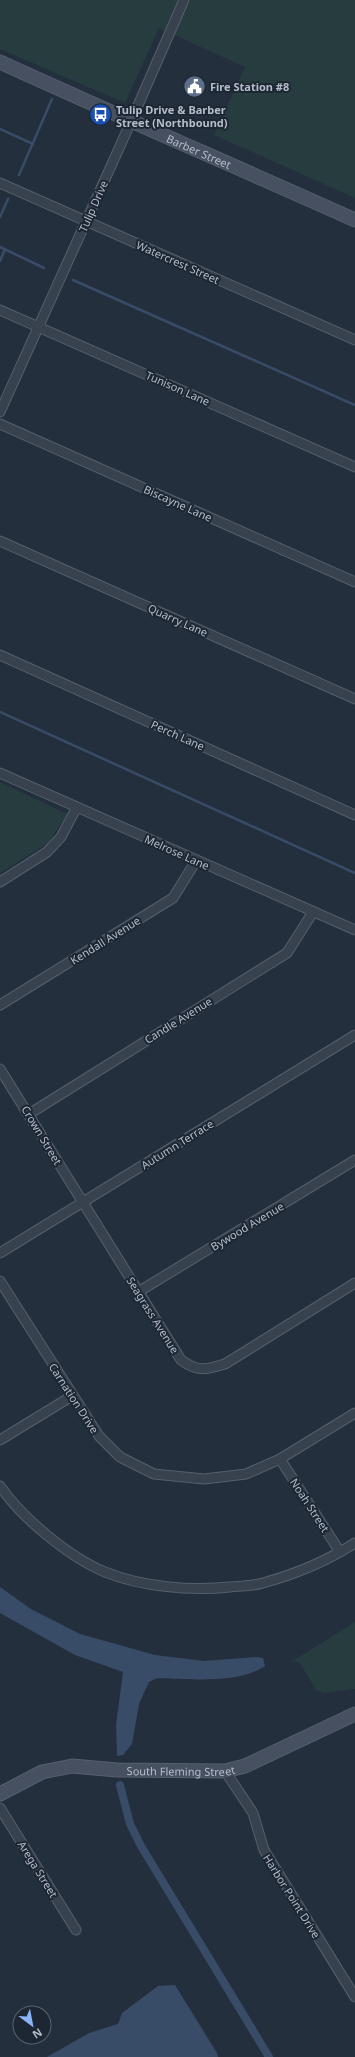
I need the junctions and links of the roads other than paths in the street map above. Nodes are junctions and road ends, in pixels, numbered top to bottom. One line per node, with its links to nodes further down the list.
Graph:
1 (184, 0): 3 (street, Tulip Drive)
2 (0, 62): 3 (street, Barber Street)
3 (131, 122): 5 (street, Barber Street); 6 (street, Tulip Drive)
4 (0, 183): 6 (street, Watercrest Street)
5 (355, 220)
6 (86, 221): 8 (street, Tulip Drive); 9 (street, Watercrest Street)
7 (0, 310): 8 (street, Tunison Lane)
8 (37, 326): 10 (street, Tulip Drive); 12 (street, Tunison Lane)
9 (355, 340)
10 (0, 412)
11 (0, 424): 14 (street, Biscayne Lane)
12 (355, 467)
13 (0, 541): 16 (street, Quarry Lane)
14 (355, 582)
15 (0, 655): 19 (street, Perch Lane)
16 (355, 699)
17 (0, 773): 18 (street, Melrose Lane)
18 (77, 807): 20 (street, Melrose Lane); 21 (street)
19 (355, 815)
20 (196, 860): 22 (street, Melrose Lane); 24 (street, Kendall Avenue)
21 (0, 882)
22 (313, 912): 23 (street, Melrose Lane); 27 (street, Candle Avenue)
23 (355, 930)
24 (0, 1005)
25 (355, 1035): 29 (street, Autumn Terrace)
26 (0, 1069): 27 (street, Crown Street)
27 (29, 1114): 29 (street, Crown Street)
28 (355, 1160): 33 (street, Bywood Avenue)
29 (82, 1202): 30 (street, Autumn Terrace); 33 (street, Seagrass Avenue)
30 (0, 1253)
31 (0, 1281): 34 (street, Carnation Drive)
32 (355, 1283): 33 (street, Seagrass Avenue)
33 (138, 1292)
34 (72, 1396): 36 (street); 37 (street, Carnation Drive)
35 (355, 1413): 37 (street, Carnation Drive)
36 (0, 1440)
37 (280, 1459): 40 (street, Noah Street)
38 (0, 1486): 40 (street)
39 (355, 1543): 40 (street)
40 (340, 1552)
41 (355, 1714): 42 (street, South Fleming Street)
42 (225, 1771): 43 (street, South Fleming Street); 46 (street, Harbor Point Drive)
43 (0, 1794)
44 (0, 1808): 45 (street, Arega Street)
45 (76, 1930)
46 (355, 1997)

